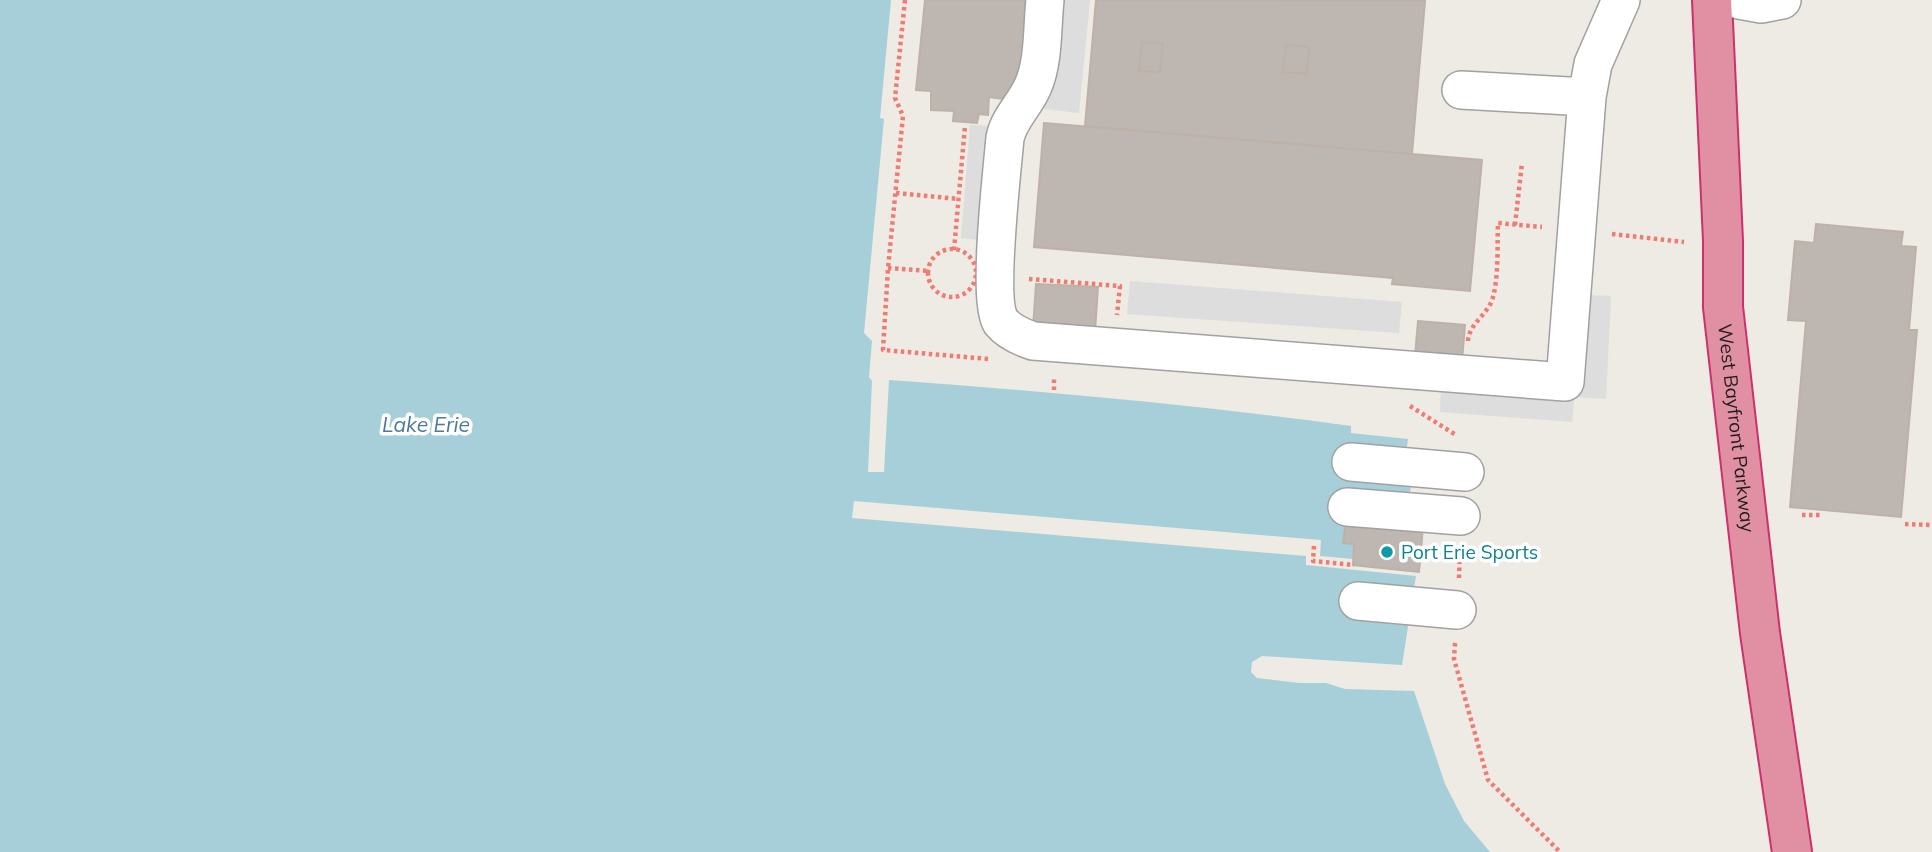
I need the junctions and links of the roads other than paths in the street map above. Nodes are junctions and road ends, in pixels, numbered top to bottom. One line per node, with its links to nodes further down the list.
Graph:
1 (1045, 0): 7 (street)
2 (1621, 0): 7 (street)
3 (1712, 0): 14 (highway, West Bayfront Parkway)
4 (1739, 0): 5 (street)
5 (1782, 0)
6 (1461, 90): 7 (street)
7 (1587, 97)
8 (1351, 462): 9 (street)
9 (1465, 472)
10 (1347, 507): 11 (street)
11 (1461, 516)
12 (1357, 601): 13 (street)
13 (1457, 610)
14 (1792, 852)

